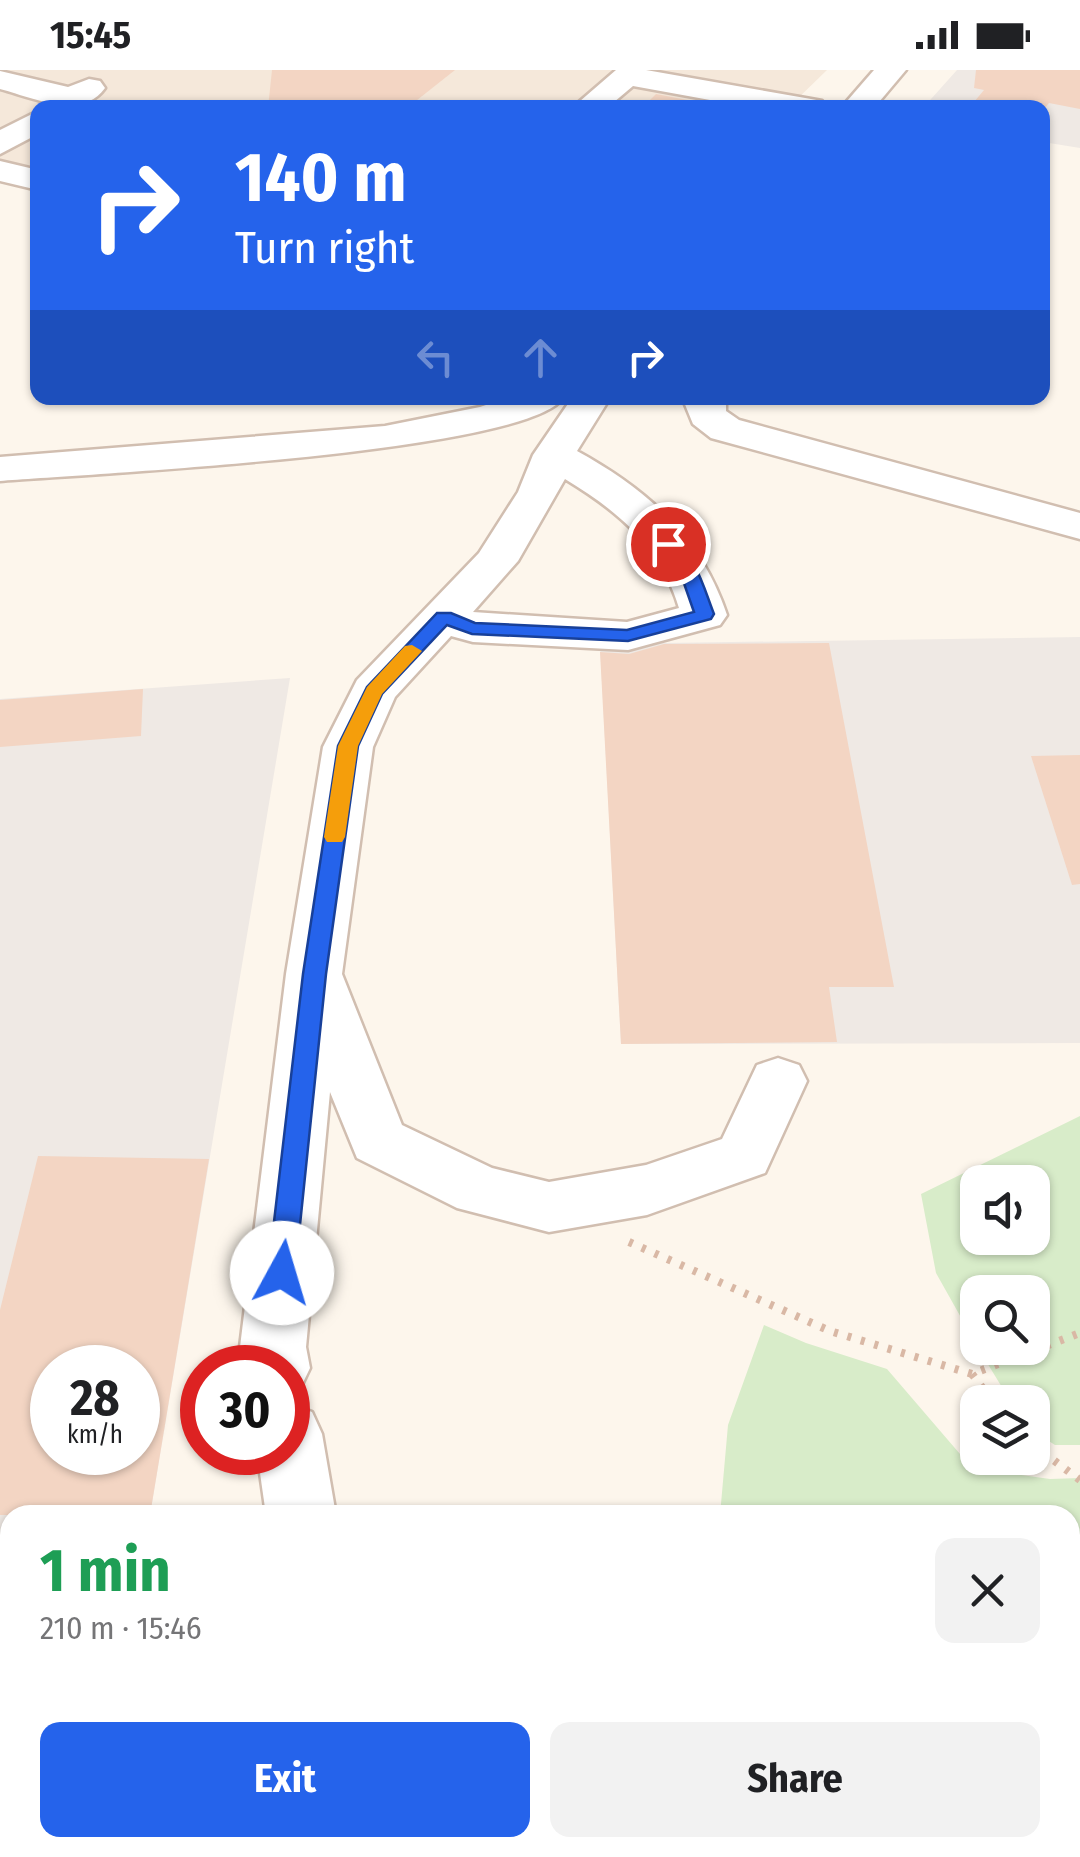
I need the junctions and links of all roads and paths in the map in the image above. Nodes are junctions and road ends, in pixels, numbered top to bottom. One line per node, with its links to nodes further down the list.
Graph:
1 (891, 70): 6 (street)
2 (0, 80): 3 (street)
3 (87, 94)
4 (597, 100): 5 (street)
5 (765, 100)
6 (863, 100)
7 (30, 125): 8 (street)
8 (0, 144)
9 (0, 171): 10 (street)
10 (30, 178)
11 (523, 405): 15 (street)
12 (586, 405): 14 (street)
13 (705, 405): 16 (street)
14 (554, 455): 17 (street); 17 (street)
15 (0, 469)
16 (1080, 526)
17 (444, 617): 18 (street)
18 (314, 974): 20 (street); 22 (street)
19 (778, 1082): 20 (street)
20 (549, 1206): 23 (path)
21 (1080, 1332): 23 (path)
22 (273, 1345)
23 (972, 1374): 24 (path)
24 (980, 1385)
25 (1050, 1458): 27 (path)
26 (295, 1475): 28 (street)
27 (1080, 1480)
28 (299, 1505)

